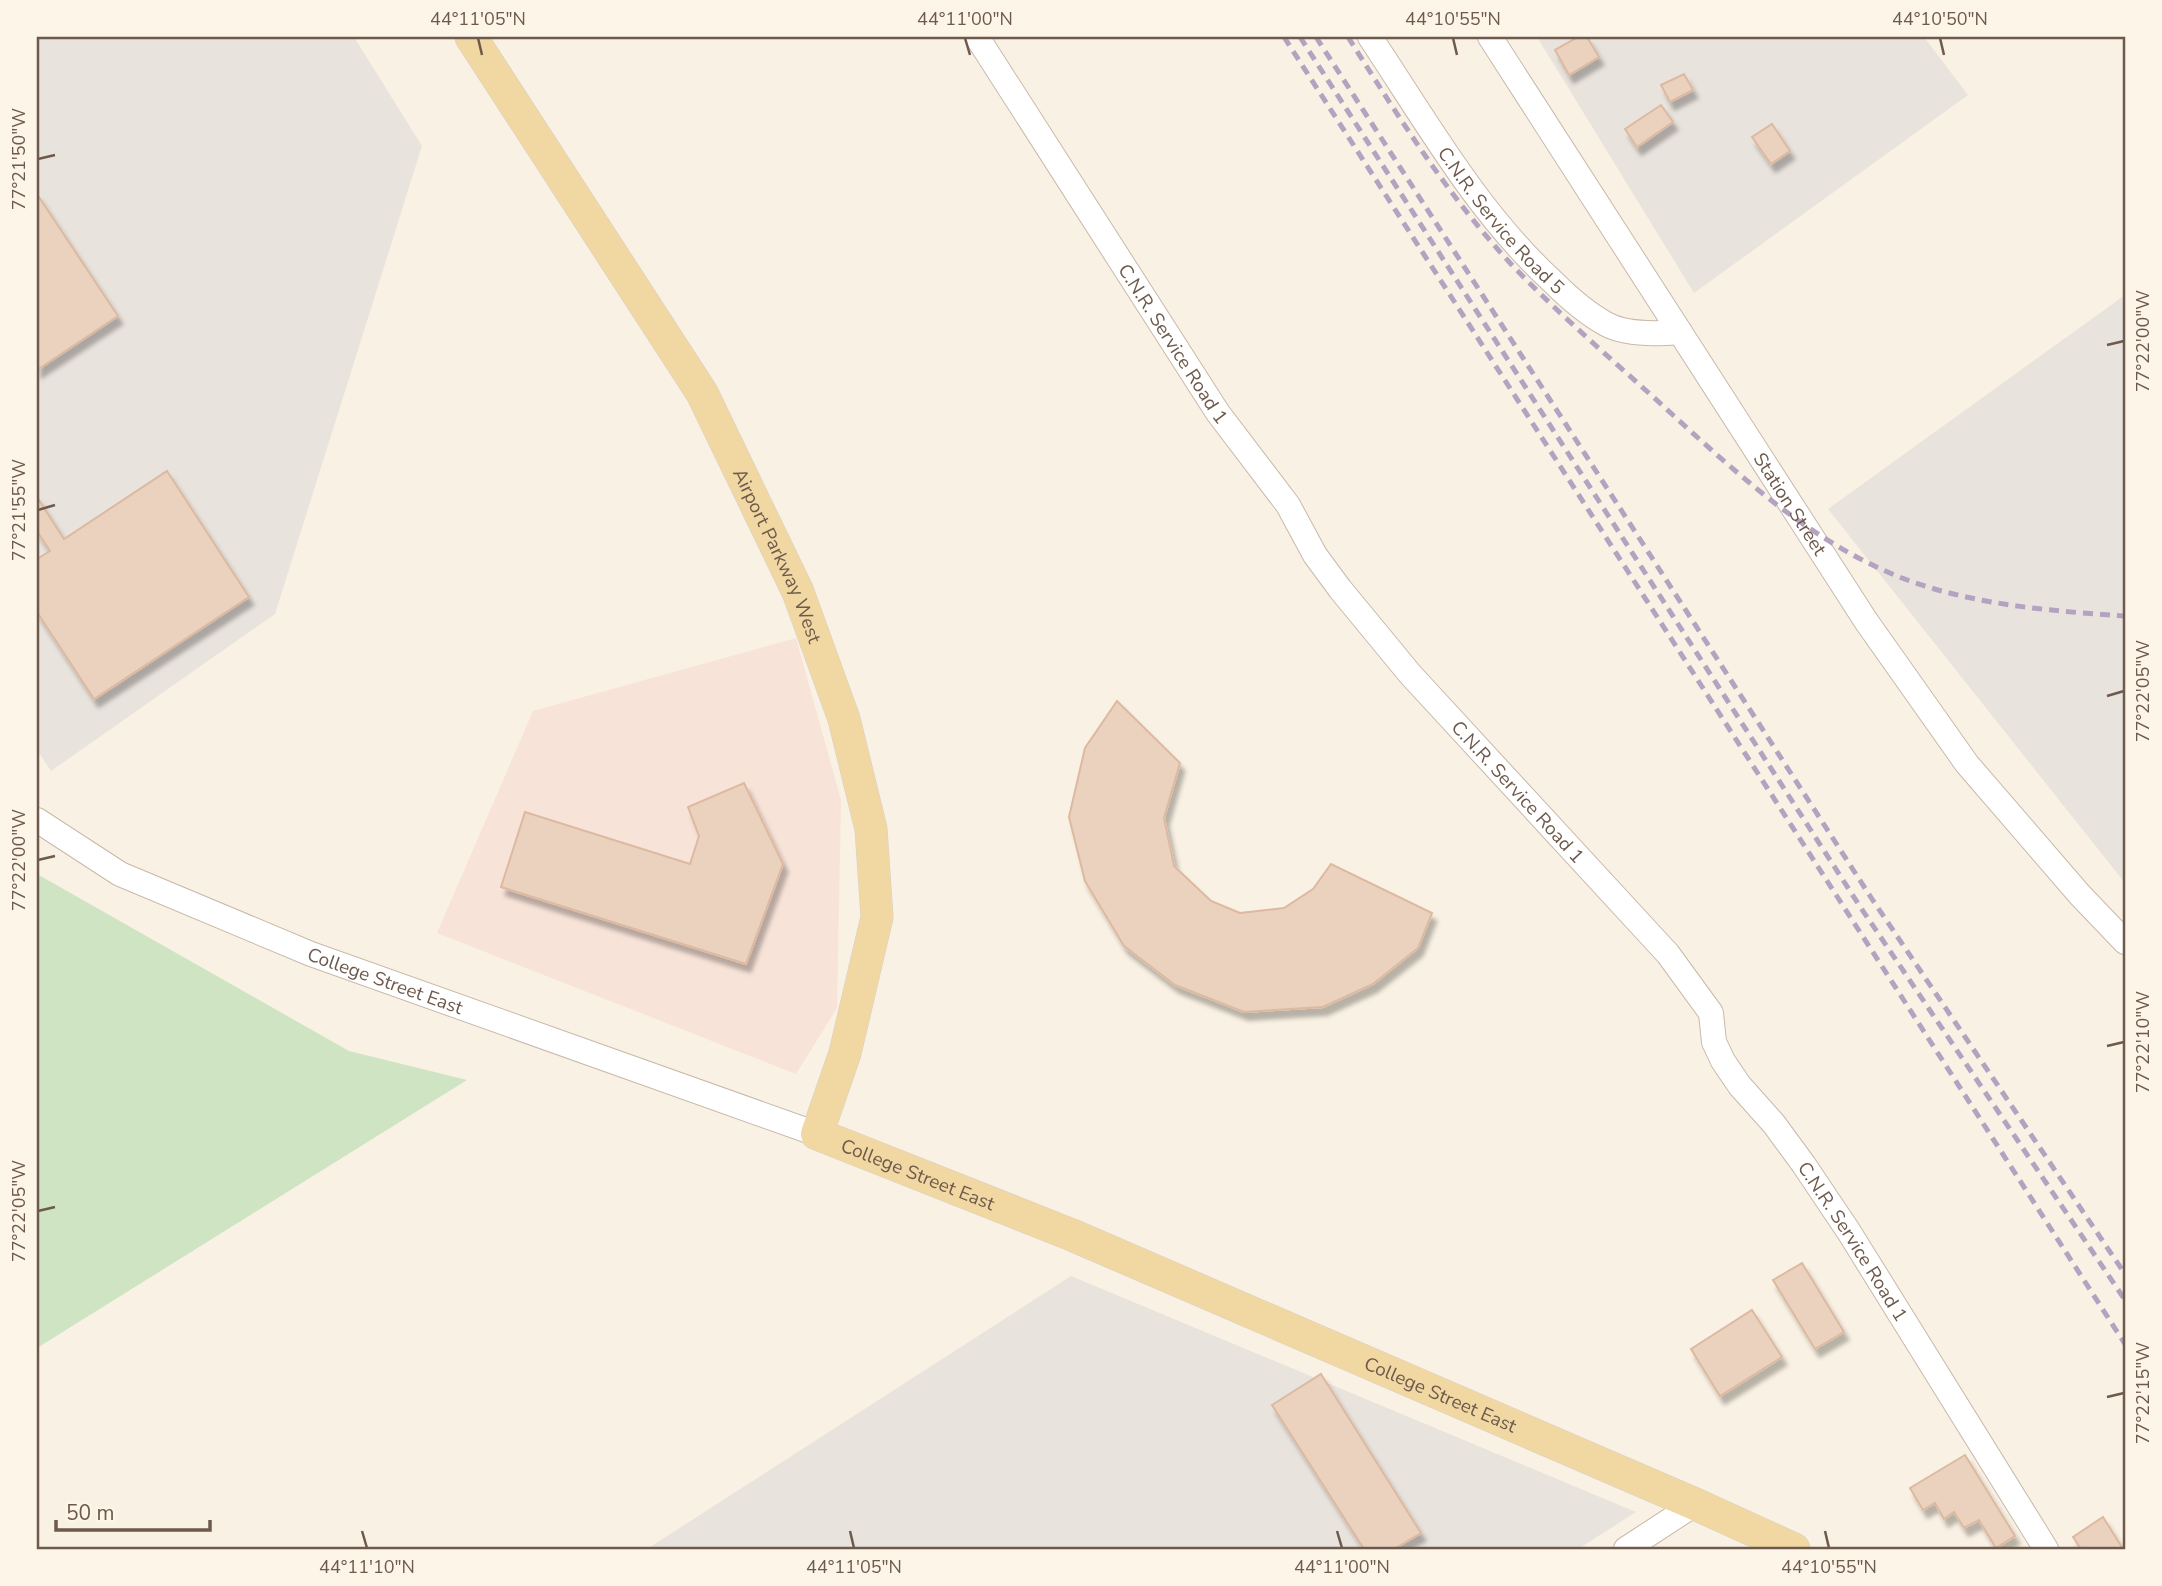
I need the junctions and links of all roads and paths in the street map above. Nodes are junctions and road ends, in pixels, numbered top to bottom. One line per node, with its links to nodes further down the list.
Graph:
1 (471, 37): 8 (main road, Airport Parkway West)
2 (976, 37): 12 (street, C.N.R. Service Road 1)
3 (1370, 37): 5 (street, C.N.R. Service Road 5)
4 (1490, 37): 5 (street, Station Street)
5 (1679, 332): 7 (street, Station Street)
6 (37, 820): 8 (street, College Street East)
7 (2125, 942)
8 (817, 1134): 9 (main road, College Street East)
9 (1695, 1504): 10 (street); 11 (main road, College Street East)
10 (1626, 1549)
11 (1794, 1549)
12 (2046, 1549)

